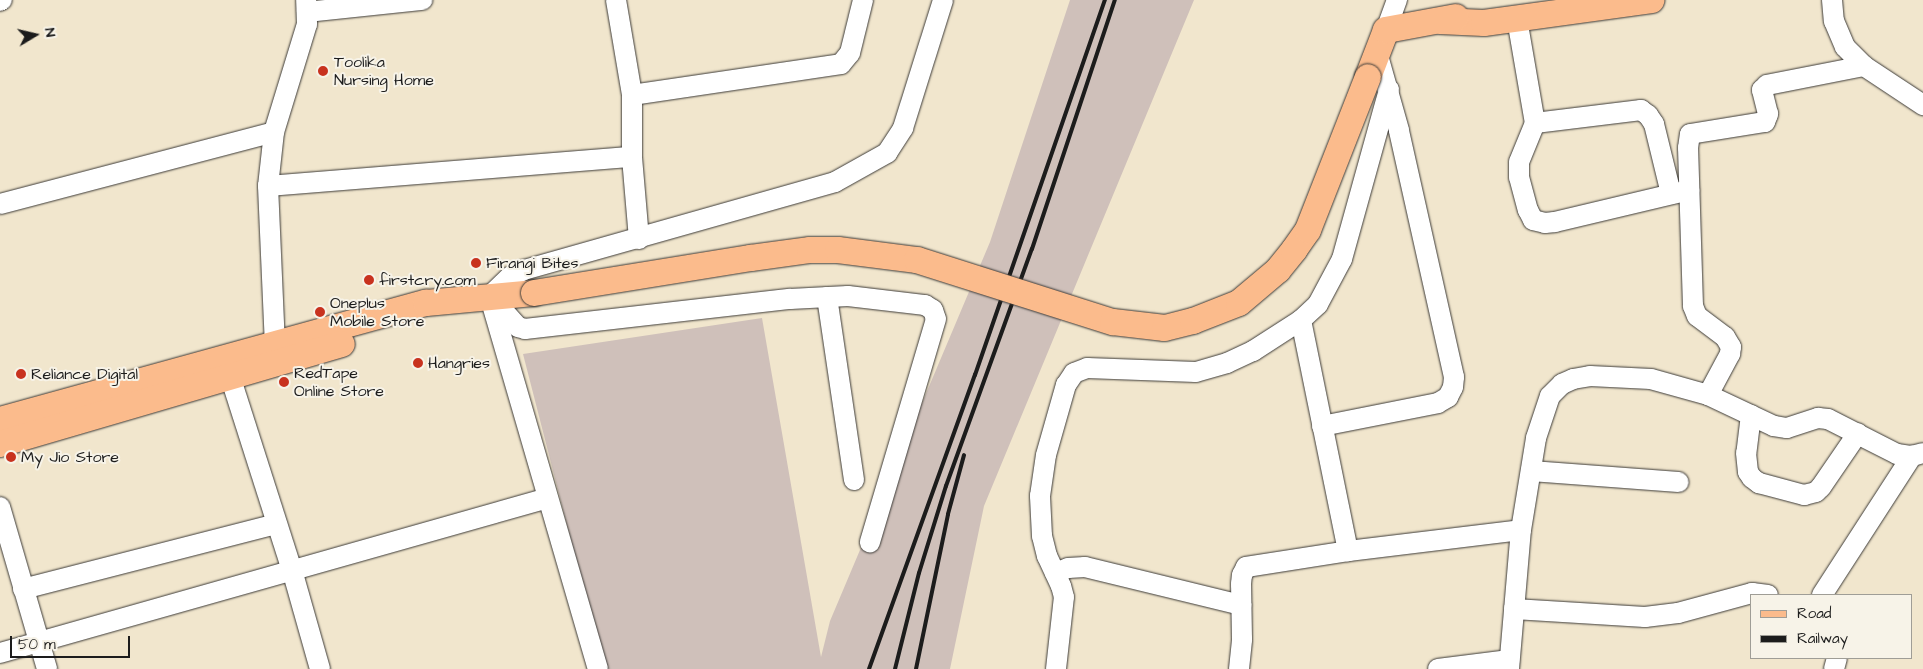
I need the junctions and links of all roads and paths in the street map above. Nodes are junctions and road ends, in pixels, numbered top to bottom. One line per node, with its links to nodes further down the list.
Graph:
1 (422, 0): 8 (street)
2 (616, 0): 13 (street)
3 (863, 0): 13 (street)
4 (943, 0): 21 (street)
5 (1397, 0): 10 (street)
6 (1651, 0): 9 (main road)
7 (1832, 0): 11 (street)
8 (307, 6): 16 (street)
9 (1526, 9): 10 (main road); 15 (street)
10 (1382, 41): 12 (main road)
11 (1864, 66): 14 (street); 19 (street)
12 (1379, 83): 22 (main road, bridge); 24 (street); 30 (street)
13 (632, 94): 17 (street)
14 (1923, 105)
15 (1534, 123): 19 (street); 19 (street)
16 (274, 132): 18 (street); 20 (street)
17 (632, 158): 18 (street); 21 (street)
18 (268, 186): 25 (street)
19 (1680, 192): 27 (street)
20 (0, 204)
21 (639, 239): 22 (street)
22 (490, 296): 23 (street); 25 (main road); 37 (street)
23 (827, 297): 35 (street); 41 (street)
24 (1301, 320): 30 (street); 44 (street)
25 (277, 353): 26 (main road); 29 (main road)
26 (230, 376): 32 (main road); 39 (street)
27 (1708, 395): 28 (street); 34 (street)
28 (1750, 415): 31 (street); 31 (street)
29 (0, 420)
30 (1322, 426): 42 (street)
31 (1858, 433): 33 (street)
32 (0, 444)
33 (1917, 454): 47 (street)
34 (1531, 471): 36 (street); 40 (street)
35 (854, 480)
36 (1679, 482)
37 (548, 498): 43 (street); 55 (street)
38 (0, 507): 45 (street)
39 (277, 524): 43 (street); 45 (street)
40 (1521, 530): 42 (street); 49 (street)
41 (870, 542)
42 (1348, 551): 48 (street)
43 (292, 570): 50 (street); 54 (street)
44 (1055, 573): 48 (street); 56 (street)
45 (23, 589): 50 (street)
46 (1750, 594): 49 (street)
47 (1823, 594)
48 (1241, 605): 57 (street)
49 (1514, 609): 52 (street)
50 (38, 642): 51 (street); 53 (street)
51 (0, 653)
52 (1509, 665): 58 (street)
53 (47, 669)
54 (320, 669)
55 (598, 669)
56 (1056, 669)
57 (1239, 669)
58 (1438, 669)

